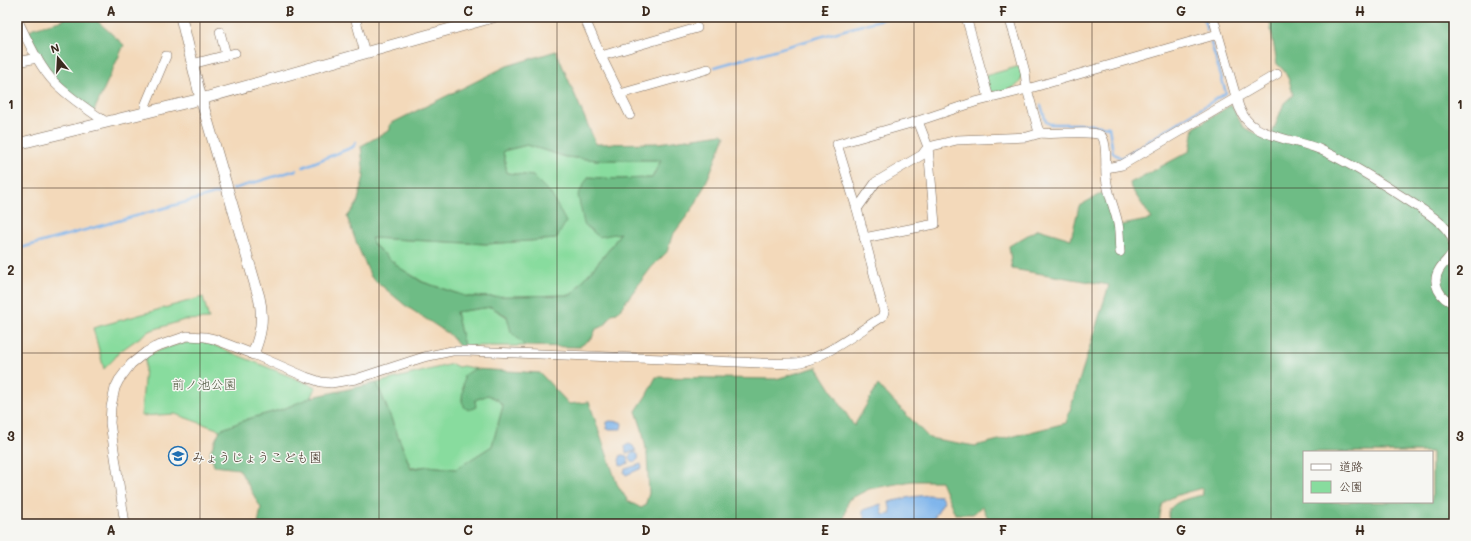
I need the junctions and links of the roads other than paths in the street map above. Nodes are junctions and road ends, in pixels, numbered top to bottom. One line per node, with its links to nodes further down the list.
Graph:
1 (181, 17): 17 (street)
2 (356, 17): 12 (street)
3 (493, 17): 12 (street)
4 (586, 17): 14 (street)
5 (966, 17): 23 (street)
6 (1009, 17): 20 (street)
7 (1213, 17): 11 (street)
8 (17, 19): 15 (street)
9 (697, 28): 14 (street)
10 (220, 32): 17 (street)
11 (1218, 34): 20 (street); 22 (street)
12 (365, 53): 24 (street)
13 (166, 56): 25 (street)
14 (601, 56): 21 (street)
15 (37, 58): 16 (street); 28 (street)
16 (17, 62)
17 (192, 64): 24 (street)
18 (708, 69): 21 (street)
19 (1276, 74): 22 (street)
20 (1026, 89): 23 (street); 29 (street)
21 (620, 94): 26 (street)
22 (1235, 97): 32 (street); 36 (street)
23 (989, 98): 27 (street)
24 (201, 99): 25 (street); 37 (street)
25 (146, 112): 28 (street)
26 (630, 115)
27 (918, 121): 31 (street); 33 (street)
28 (106, 122): 30 (street)
29 (1041, 133): 31 (street); 32 (street)
30 (17, 144)
31 (928, 148): 33 (street); 34 (street)
32 (1106, 168): 35 (street)
33 (857, 209): 34 (street)
34 (864, 238): 37 (street)
35 (1120, 252)
36 (1454, 303)
37 (253, 354): 38 (street)
38 (126, 524)

